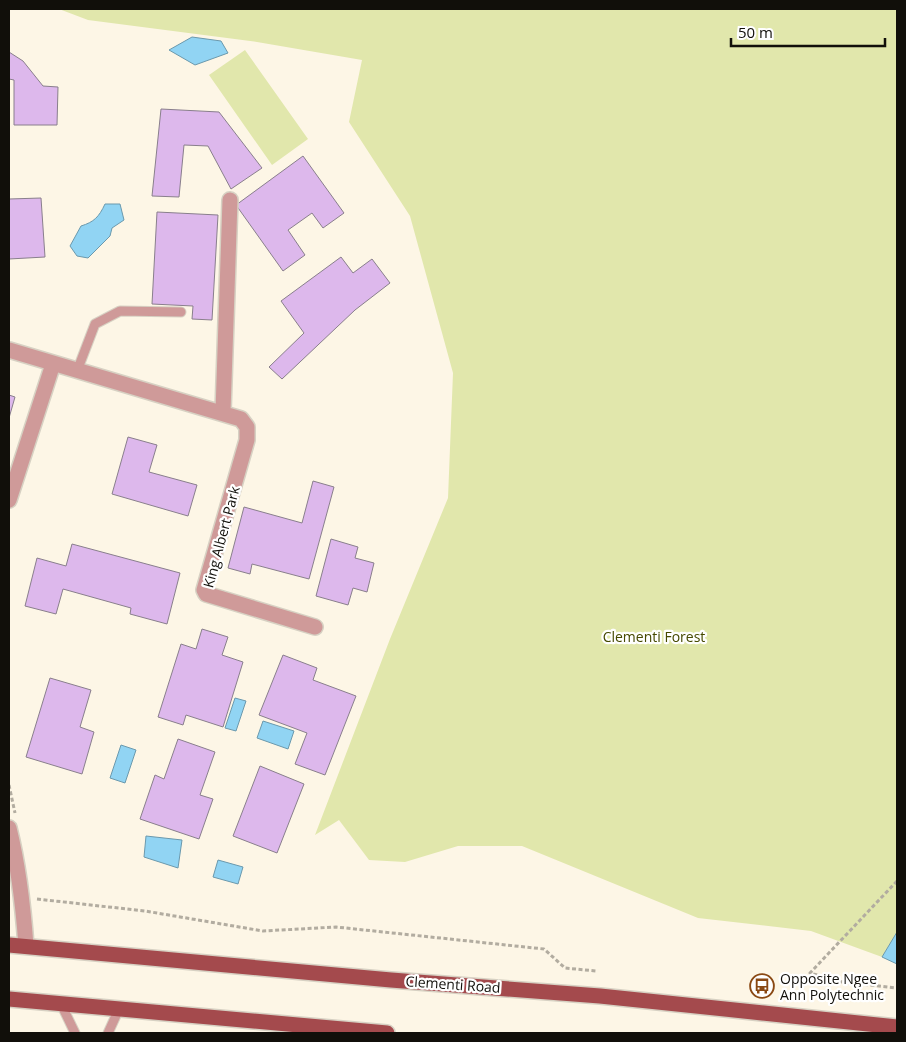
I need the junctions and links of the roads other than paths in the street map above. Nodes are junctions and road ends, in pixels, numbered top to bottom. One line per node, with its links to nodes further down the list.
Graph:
1 (230, 200): 6 (street)
2 (180, 312): 5 (lane)
3 (9, 350): 4 (street, King Albert Park)
4 (53, 364): 5 (street, King Albert Park); 7 (street)
5 (77, 371): 6 (street, King Albert Park)
6 (223, 412): 8 (street, King Albert Park)
7 (9, 500)
8 (315, 627)
9 (9, 828): 11 (street)
10 (9, 945): 11 (main road, Clementi Road)
11 (26, 946): 15 (main road, Clementi Road)
12 (9, 999): 13 (main road)
13 (61, 1004): 14 (main road); 17 (lane)
14 (119, 1009): 18 (lane); 19 (main road)
15 (820, 1018): 16 (main road, Clementi Road); 20 (main road)
16 (897, 1027)
17 (75, 1033)
18 (108, 1033)
19 (387, 1033)
20 (836, 1033)

